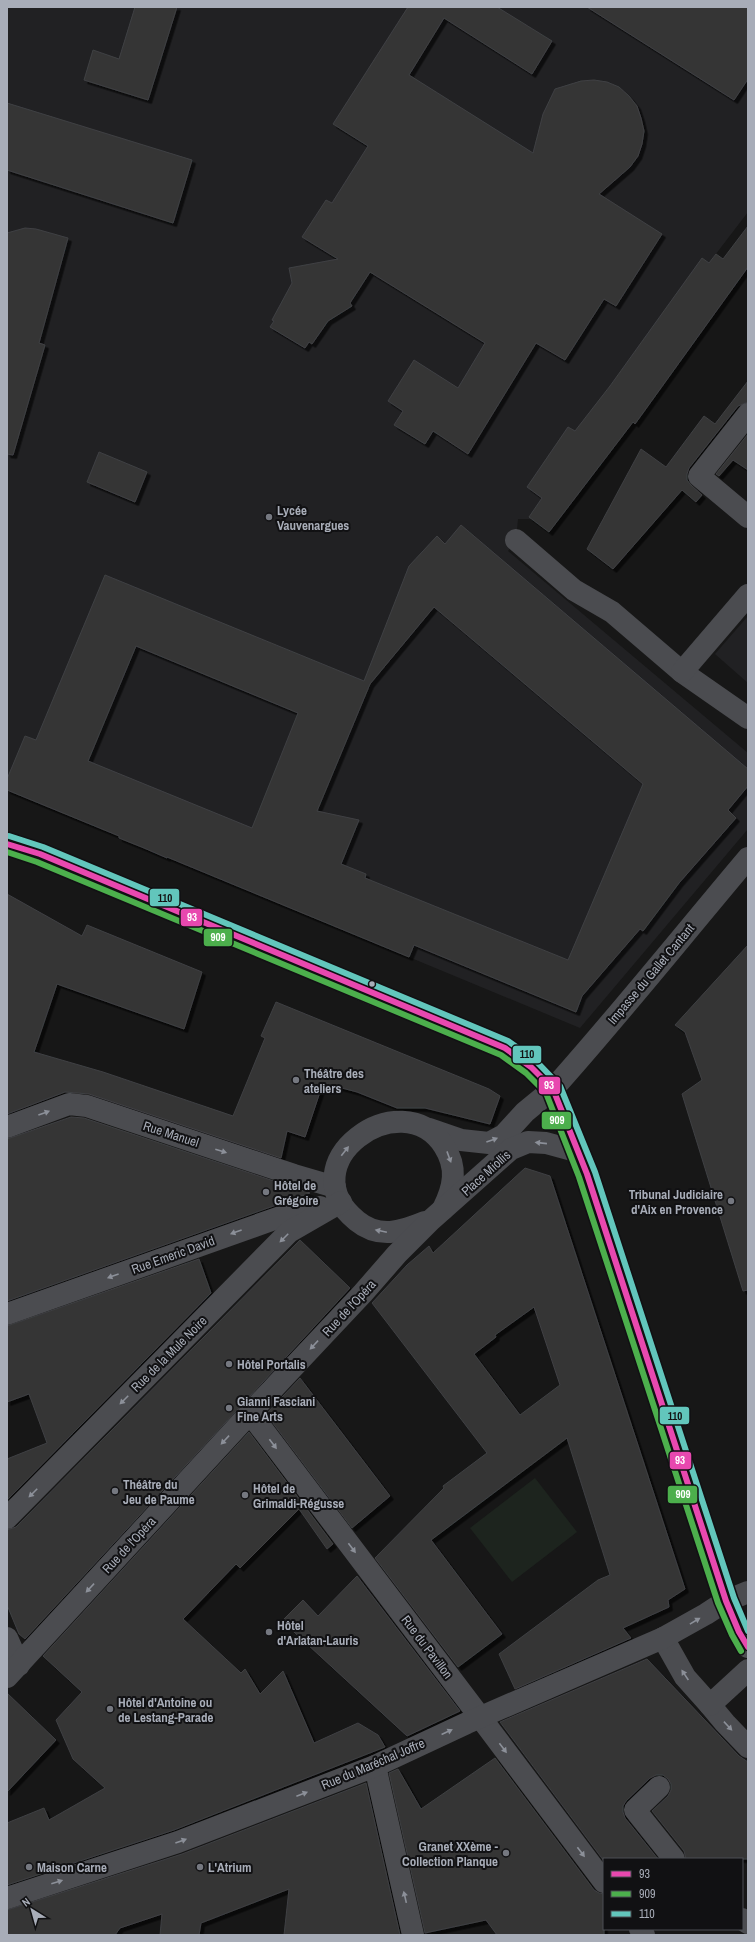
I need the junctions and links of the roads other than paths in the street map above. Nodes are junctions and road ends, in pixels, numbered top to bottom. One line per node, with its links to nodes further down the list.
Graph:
1 (748, 414): 2 (street)
2 (748, 517)
3 (516, 540): 5 (street)
4 (748, 595): 5 (street)
5 (682, 672): 6 (street)
6 (748, 718)
7 (7, 844): 9 (main road)
8 (748, 858): 9 (street, Impasse du Gallet Cantant)
9 (553, 1090): 11 (street, Place Miollis, one-way to 9); 12 (main road)
10 (7, 1127): 13 (street, Rue Manuel, one-way to 13)
11 (428, 1128): 13 (street, Place Miollis, one-way to 11); 14 (street, Place Miollis, one-way to 14)
12 (579, 1152): 14 (street, Place Miollis, one-way to 14); 20 (main road)
13 (338, 1194): 14 (street, Place Miollis, one-way to 13); 16 (street, Rue Emeric David, one-way to 16); 18 (street, Rue de la Mule Noire, one-way to 18)
14 (437, 1215): 15 (street, Place Miollis)
15 (397, 1254): 17 (street, Rue de l'Opéra, one-way to 17)
16 (7, 1314)
17 (250, 1413): 25 (street, Rue de l'Opéra, one-way to 25); 27 (street, Rue du Pavillon, one-way to 27)
18 (7, 1518)
19 (748, 1592): 20 (street, Rue du Maréchal Joffre)
20 (726, 1601): 22 (street, Rue du Maréchal Joffre, one-way to 20); 23 (main road)
21 (7, 1638): 25 (street)
22 (663, 1638): 26 (street, one-way to 22); 27 (street, Rue du Maréchal Joffre)
23 (748, 1647)
24 (748, 1670): 26 (street)
25 (13, 1671)
26 (710, 1705): 28 (street, one-way to 28)
27 (480, 1717): 29 (street, Rue du Maréchal Joffre, one-way to 27); 32 (street, Rue du Pavillon, one-way to 32)
28 (748, 1747)
29 (375, 1766): 33 (street, Rue du Maréchal Joffre, one-way to 29); 34 (street, one-way to 29)
30 (659, 1787): 31 (street)
31 (673, 1858)
32 (603, 1881)
33 (7, 1898)
34 (413, 1935)

